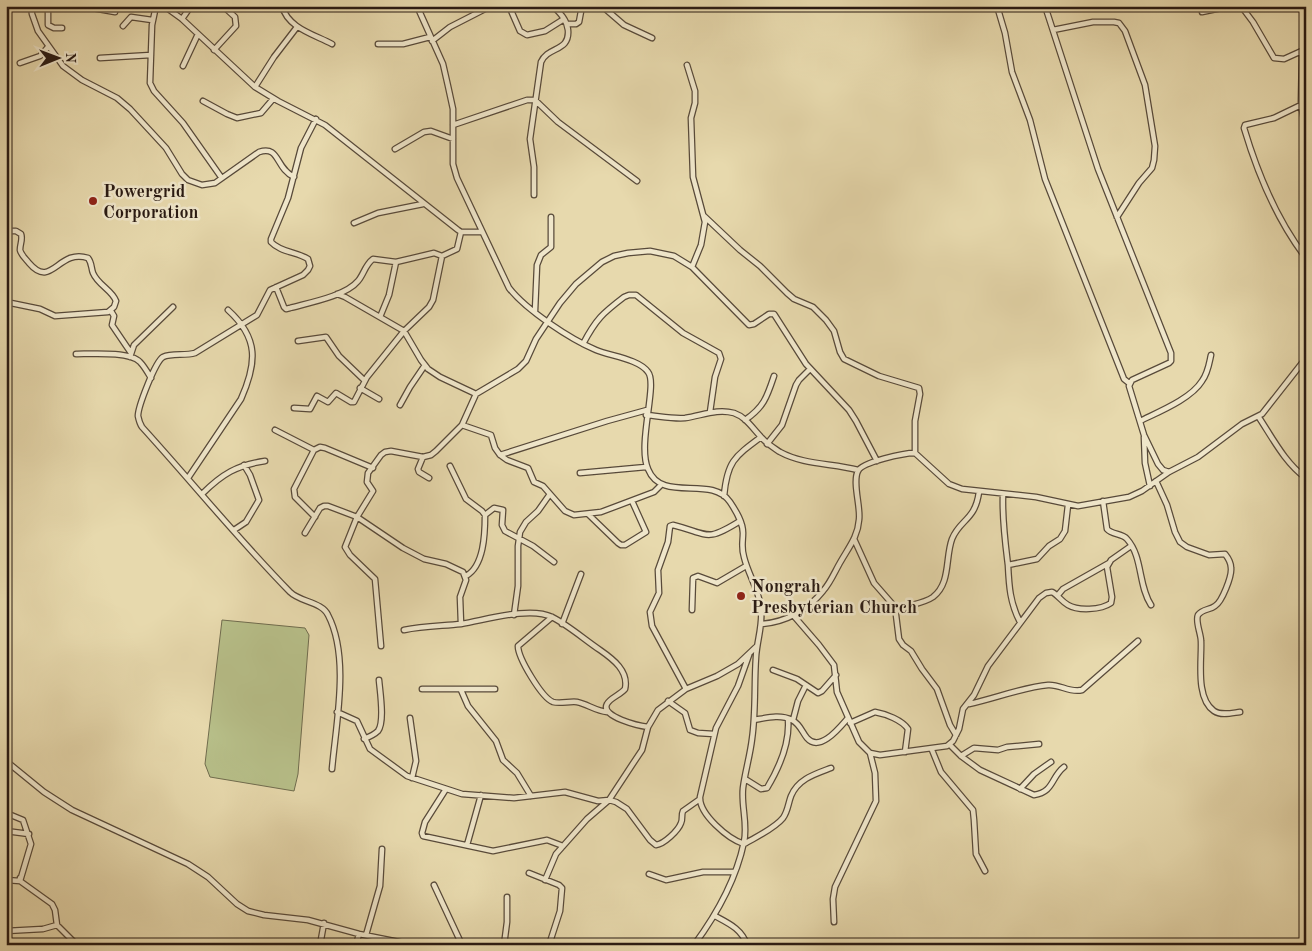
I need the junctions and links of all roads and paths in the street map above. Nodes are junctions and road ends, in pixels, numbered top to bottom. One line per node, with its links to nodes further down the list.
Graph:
1 (31, 6): 33 (street)
2 (51, 6): 26 (street)
3 (81, 6): 19 (street)
4 (156, 6): 22 (street)
5 (164, 6): 21 (street)
6 (191, 6): 21 (street)
7 (223, 6): 34 (street)
8 (282, 6): 25 (street)
9 (418, 6): 30 (street)
10 (491, 6): 30 (street)
11 (509, 6): 23 (street)
12 (553, 6): 23 (street)
13 (602, 6): 29 (street)
14 (997, 6): 89 (street)
15 (1045, 6): 27 (street)
16 (1231, 6): 20 (street)
17 (1242, 6): 35 (street)
18 (582, 7): 23 (street)
19 (115, 12)
20 (1202, 12)
21 (182, 19): 28 (street)
22 (152, 20): 24 (street); 36 (street)
23 (565, 22): 43 (street)
24 (123, 26)
25 (297, 27): 31 (street); 41 (street)
26 (62, 28)
27 (1053, 30): 58 (street); 58 (street)
28 (198, 34): 34 (street); 40 (street)
29 (652, 38)
30 (431, 39): 32 (street); 47 (street)
31 (332, 44)
32 (378, 44)
33 (48, 47): 38 (street); 51 (street)
34 (214, 50): 41 (street)
35 (1304, 50): 45 (street)
36 (151, 55): 37 (street); 51 (street)
37 (100, 58)
38 (20, 63)
39 (687, 65): 57 (street)
40 (183, 66)
41 (255, 87): 42 (street)
42 (273, 99): 44 (street); 46 (street)
43 (535, 100): 47 (street); 53 (street); 54 (street)
44 (203, 101)
45 (1301, 105): 48 (street); 64 (street)
46 (316, 119): 52 (street); 55 (street)
47 (453, 125): 49 (street)
48 (1306, 130)
49 (453, 139): 50 (street); 62 (street)
50 (395, 149)
51 (221, 177): 52 (street)
52 (294, 177): 67 (street)
53 (636, 181)
54 (534, 195)
55 (423, 204): 59 (street); 61 (street)
56 (551, 216): 73 (street)
57 (704, 216): 66 (street); 106 (street)
58 (1117, 217): 89 (street)
59 (354, 223)
60 (6, 231): 72 (street)
61 (461, 232): 62 (street); 63 (street)
62 (482, 232): 73 (street)
63 (442, 256): 65 (street); 77 (street)
64 (1306, 258)
65 (396, 262): 68 (street); 74 (street)
66 (692, 267): 75 (street); 85 (street)
67 (276, 287): 68 (street); 76 (street)
68 (337, 294): 74 (street)
69 (6, 302): 72 (street)
70 (174, 308): 81 (street)
71 (228, 310): 76 (street)
72 (111, 311): 81 (street)
73 (535, 311): 75 (street)
74 (380, 317): 77 (street)
75 (549, 322): 79 (street); 91 (street)
76 (241, 324): 87 (street); 118 (street)
77 (404, 331): 84 (street); 88 (street)
78 (298, 341): 88 (street)
79 (584, 344): 95 (street); 96 (street)
80 (76, 354): 81 (street)
81 (131, 355): 87 (street)
82 (1211, 355): 99 (street)
83 (1306, 358): 97 (street)
84 (425, 366): 91 (street); 93 (street)
85 (810, 369): 104 (street); 110 (street)
86 (774, 376): 98 (street)
87 (151, 378): 118 (street)
88 (364, 380): 90 (street)
89 (1129, 383): 99 (street)
90 (360, 388): 92 (street); 94 (street)
91 (476, 394): 100 (street)
92 (378, 399)
93 (400, 405)
94 (294, 408)
95 (710, 412): 96 (street); 98 (street)
96 (647, 413): 107 (street); 113 (street)
97 (1258, 416): 116 (street); 120 (street)
98 (745, 420): 103 (street)
99 (1140, 421): 102 (street)
100 (462, 425): 107 (street); 108 (street)
101 (275, 430): 105 (street)
102 (1144, 435): 116 (street); 123 (street)
103 (760, 437): 104 (street); 128 (street)
104 (768, 444): 115 (street)
105 (314, 450): 114 (street); 134 (street)
106 (915, 454): 110 (street); 124 (street)
107 (500, 455): 126 (street)
108 (423, 457): 114 (street); 119 (street)
109 (265, 460): 111 (street)
110 (877, 462): 115 (street)
111 (244, 465): 125 (street); 137 (street)
112 (450, 466): 133 (street)
113 (646, 467): 117 (street); 122 (street)
114 (372, 468): 135 (street)
115 (858, 470): 139 (street)
116 (1169, 472): 121 (street)
117 (580, 473)
118 (188, 478): 125 (street)
119 (429, 478)
120 (1306, 478)
121 (1156, 481): 123 (street); 176 (street)
122 (661, 485): 128 (street); 129 (street)
123 (1150, 486): 130 (street)
124 (979, 492): 127 (street); 151 (street)
125 (202, 494): 137 (street)
126 (550, 494): 132 (street); 140 (street)
127 (1003, 494): 131 (street); 144 (street)
128 (724, 496): 136 (street)
129 (632, 501): 132 (street); 132 (street)
130 (1102, 502): 131 (street); 141 (street)
131 (1068, 505): 144 (street)
132 (588, 514)
133 (485, 515): 140 (street); 147 (street)
134 (315, 517): 135 (street); 138 (street)
135 (357, 517): 147 (street); 161 (street)
136 (740, 521): 145 (street); 170 (street)
137 (234, 530): 174 (street)
138 (305, 533)
139 (854, 538): 151 (street); 153 (street)
140 (518, 539): 142 (street); 152 (street)
141 (1131, 546): 143 (street); 149 (street)
142 (554, 562)
143 (1109, 563): 148 (street); 148 (street)
144 (1008, 565): 155 (street)
145 (746, 566): 150 (street); 158 (street)
146 (581, 574): 157 (street)
147 (466, 576): 156 (street)
148 (1058, 595): 155 (street)
149 (1152, 604)
150 (692, 610)
151 (896, 610): 183 (street)
152 (514, 615): 154 (street); 156 (street)
153 (793, 615): 158 (street); 165 (street)
154 (552, 617): 157 (street); 175 (street)
155 (1020, 622): 173 (street)
156 (461, 624): 159 (street)
157 (562, 624): 175 (street)
158 (762, 624): 162 (street)
159 (404, 630)
160 (1138, 641): 173 (street)
161 (381, 646)
162 (757, 646): 163 (street); 179 (street)
163 (750, 655): 170 (street); 182 (street)
164 (773, 670): 167 (street)
165 (836, 675): 167 (street); 180 (street)
166 (379, 680): 184 (street)
167 (806, 685): 178 (street)
168 (422, 689): 171 (street)
169 (495, 689): 171 (street)
170 (686, 689): 172 (street)
171 (461, 690): 201 (street)
172 (668, 701): 181 (street); 182 (street)
173 (967, 704): 183 (street)
174 (337, 712): 184 (street); 195 (street)
175 (607, 712): 181 (street)
176 (1240, 712)
177 (410, 718): 196 (street)
178 (791, 719): 179 (street); 180 (street); 197 (street)
179 (754, 720): 197 (street)
180 (849, 721): 188 (street); 189 (street)
181 (648, 727): 203 (street)
182 (714, 734): 202 (street)
183 (956, 735): 186 (street)
184 (364, 739): 196 (street)
185 (1039, 744): 190 (street)
186 (950, 745): 187 (street); 190 (street)
187 (932, 750): 188 (street); 211 (street)
188 (905, 752): 189 (street)
189 (870, 754): 221 (street)
190 (961, 756): 199 (street)
191 (6, 761): 222 (street)
192 (1050, 762): 199 (street)
193 (1064, 767): 199 (street)
194 (831, 768): 207 (street)
195 (332, 769)
196 (412, 778): 198 (street)
197 (745, 779): 207 (street)
198 (446, 789): 200 (street); 208 (street)
199 (1020, 790)
200 (480, 795): 201 (street); 208 (street)
201 (531, 796): 203 (street)
202 (700, 799): 203 (street); 207 (street)
203 (609, 800): 209 (street)
204 (6, 813): 206 (street)
205 (6, 831): 206 (street)
206 (29, 834): 215 (street)
207 (744, 844): 212 (street)
208 (467, 845): 209 (street)
209 (563, 846): 217 (street)
210 (382, 848): 226 (street)
211 (985, 871)
212 (735, 872): 214 (street); 220 (street)
213 (529, 873): 217 (street)
214 (649, 874)
215 (20, 878): 216 (street); 223 (street)
216 (6, 880)
217 (545, 880): 233 (street)
218 (434, 885): 231 (street)
219 (507, 897): 232 (street)
220 (715, 916): 234 (street); 235 (street)
221 (834, 922)
222 (324, 923): 225 (street); 228 (street)
223 (57, 925): 224 (street); 227 (street)
224 (6, 931)
225 (359, 934): 226 (street); 229 (street)
226 (366, 935): 230 (street)
227 (77, 945)
228 (320, 945)
229 (356, 945)
230 (414, 945)
231 (462, 945)
232 (504, 945)
233 (549, 945)
234 (694, 945)
235 (747, 945)

